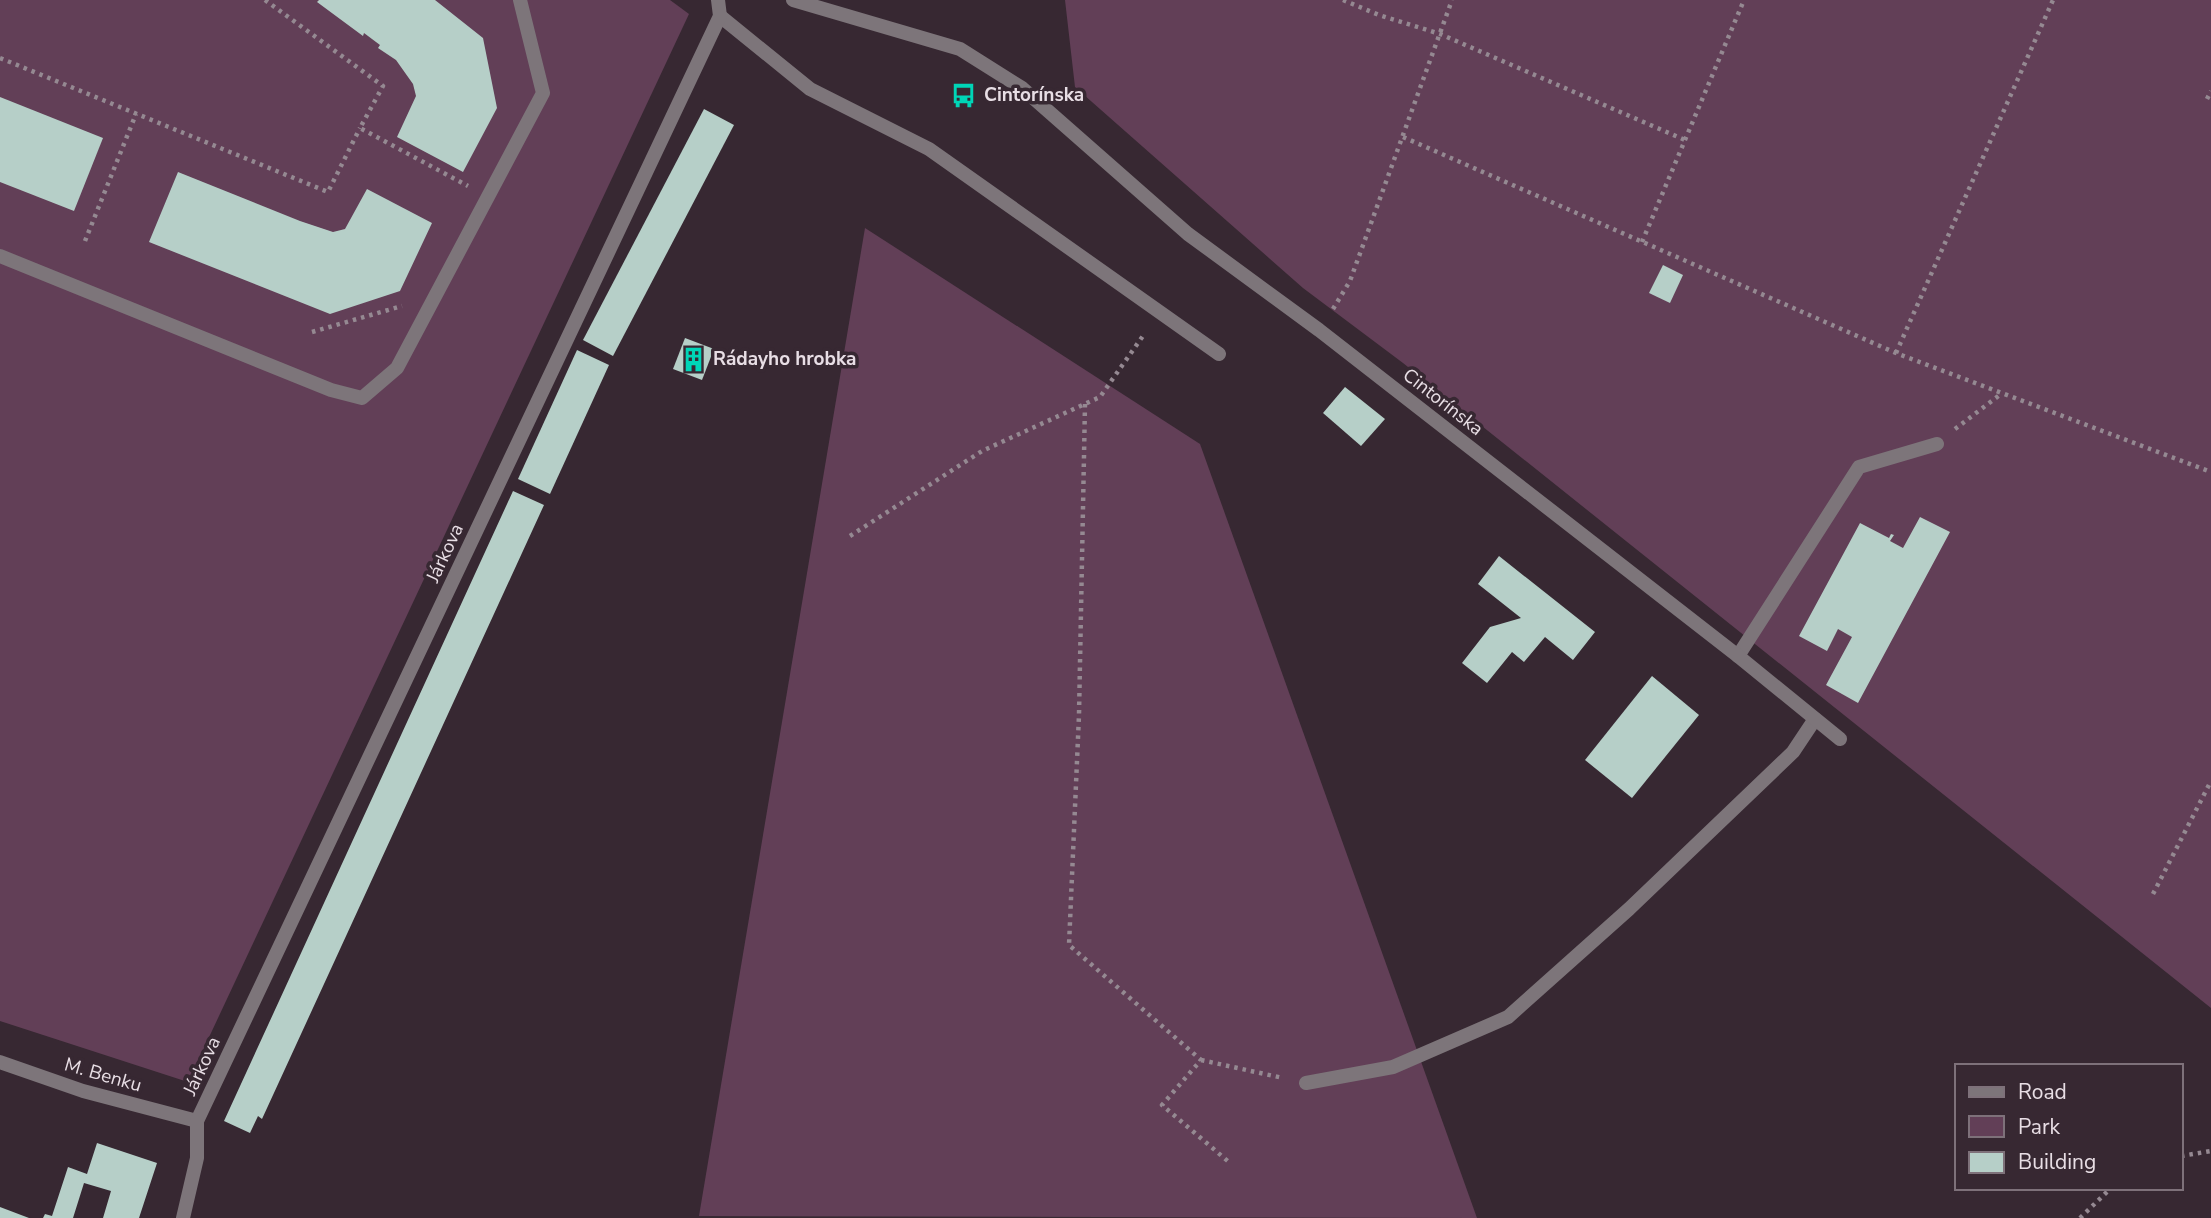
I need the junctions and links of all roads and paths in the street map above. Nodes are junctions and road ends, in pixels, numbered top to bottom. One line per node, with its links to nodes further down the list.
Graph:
1 (265, 0): 15 (path)
2 (520, 0): 21 (street)
3 (718, 0): 9 (street)
4 (793, 0): 24 (street, Cintorínska)
5 (1343, 0): 10 (path)
6 (1452, 0): 10 (path)
7 (1744, 0): 17 (path)
8 (2053, 0): 27 (path)
9 (720, 16): 23 (street); 41 (street, Járkova)
10 (1440, 34): 16 (path); 17 (path)
11 (0, 58): 14 (path)
12 (2211, 91): 13 (path)
13 (2207, 99)
14 (136, 114): 15 (path); 19 (path)
15 (360, 128): 18 (path)
16 (1403, 137): 20 (path); 24 (path)
17 (1685, 140): 20 (path)
18 (472, 188)
19 (85, 241)
20 (1642, 242): 27 (path)
21 (0, 256)
22 (413, 302): 25 (path)
23 (1160, 312): 26 (street); 29 (path)
24 (1319, 330): 33 (street, Cintorínska)
25 (312, 332)
26 (1219, 354)
27 (1896, 354): 28 (path)
28 (2002, 393): 30 (path); 31 (path)
29 (1085, 404): 32 (path); 38 (path)
30 (1937, 444): 33 (street)
31 (2211, 472)
32 (850, 536)
33 (1738, 656): 34 (street, Cintorínska)
34 (1815, 719): 35 (street, Cintorínska); 40 (street)
35 (1840, 739)
36 (2211, 782): 37 (path)
37 (2153, 894)
38 (1202, 1060): 40 (path); 44 (path)
39 (0, 1062): 41 (street, M. Benku)
40 (1306, 1083)
41 (197, 1121): 46 (street)
42 (2211, 1151): 43 (path)
43 (2183, 1156)
44 (1230, 1163)
45 (2108, 1190): 47 (path)
46 (183, 1218)
47 (2080, 1218)

